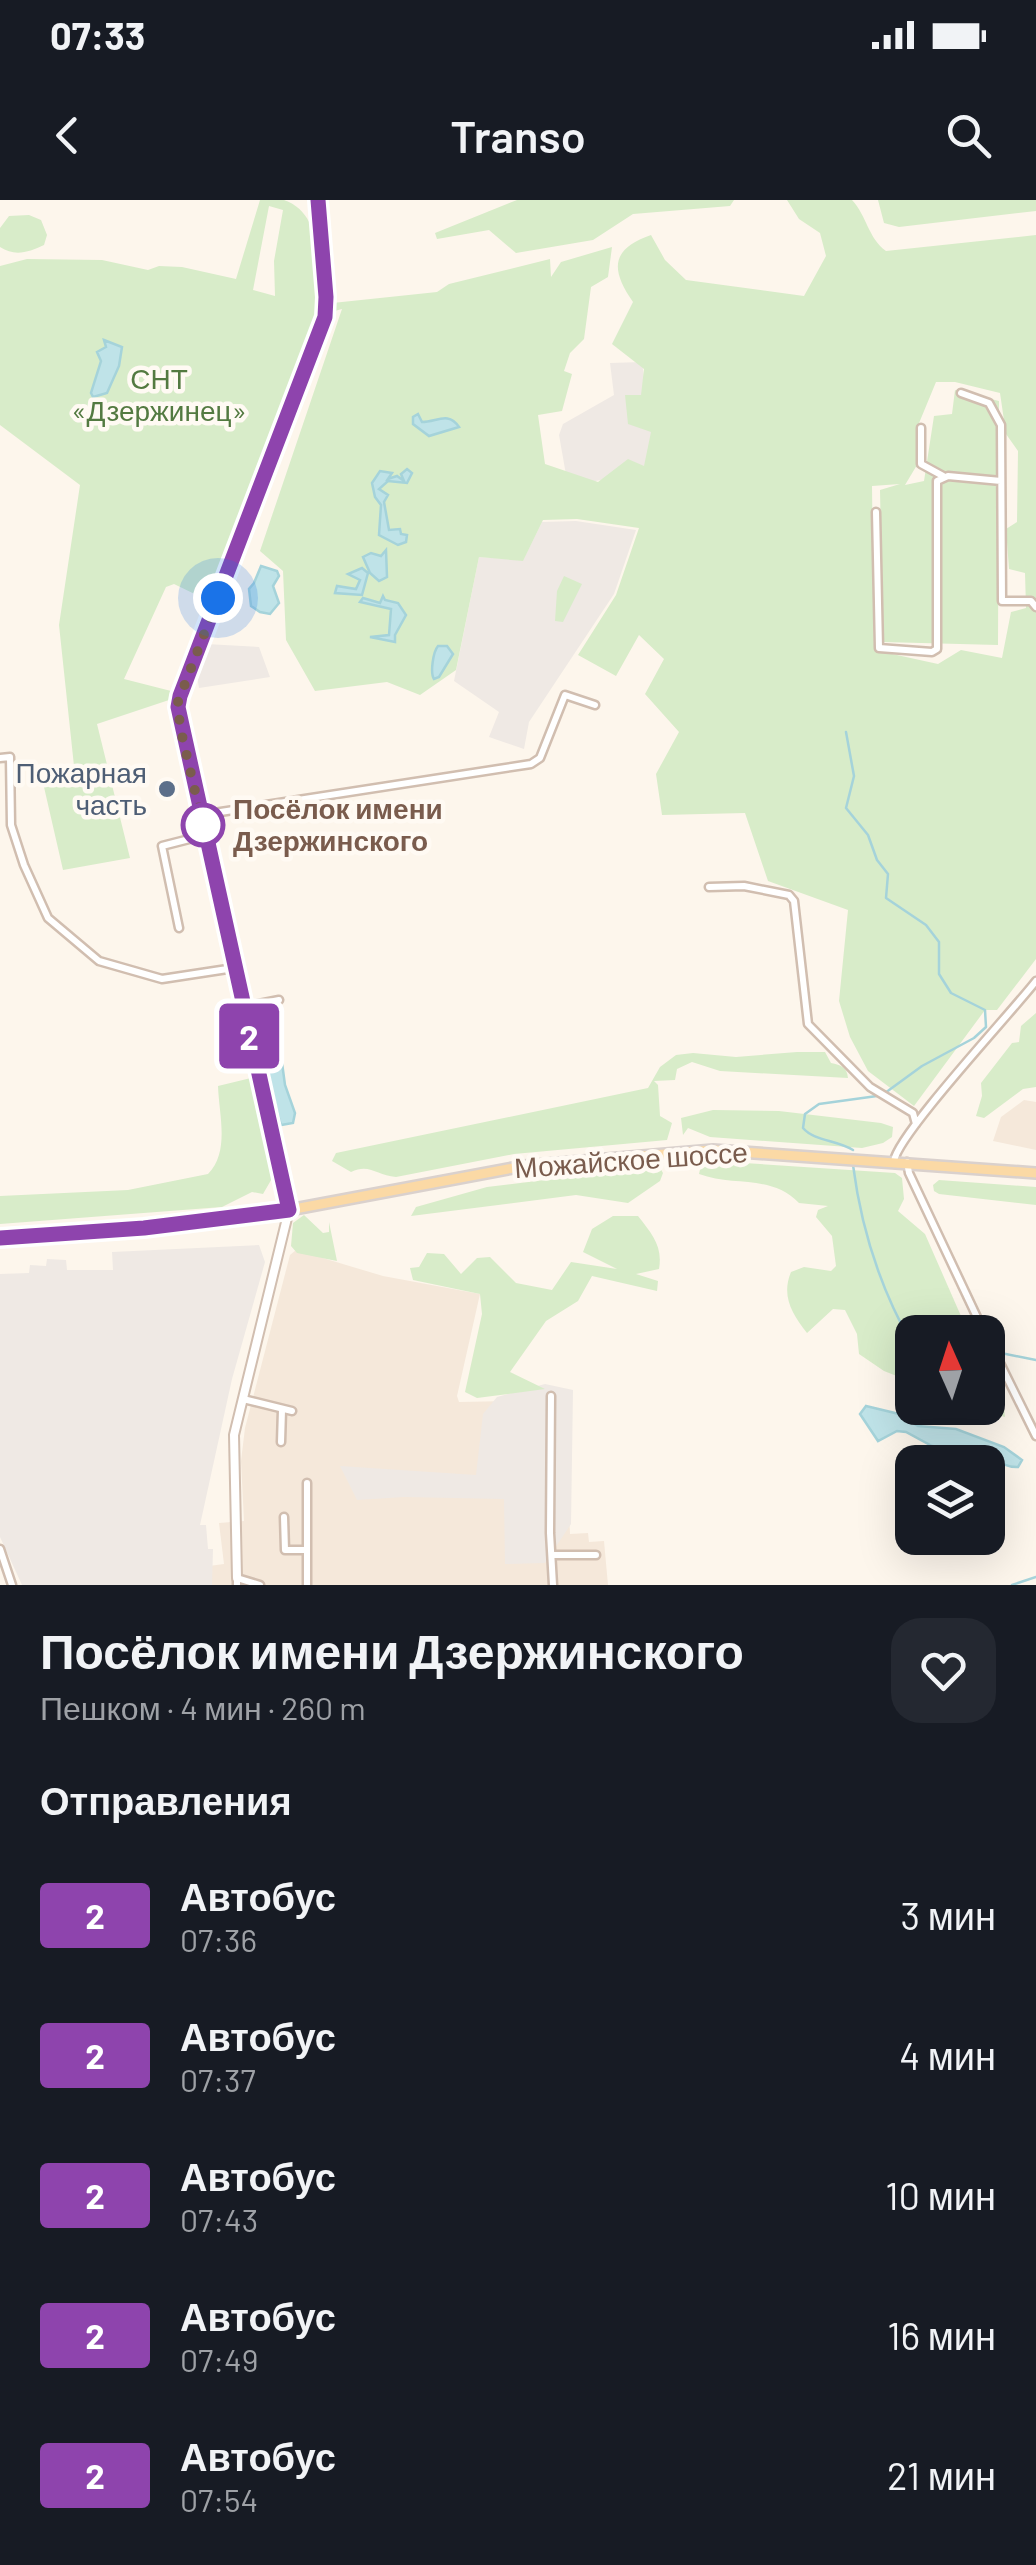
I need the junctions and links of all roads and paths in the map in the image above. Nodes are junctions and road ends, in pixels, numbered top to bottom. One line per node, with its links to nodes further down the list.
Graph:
1 (318, 200): 10 (street)
2 (961, 392): 5 (street)
3 (921, 428): 4 (street)
4 (944, 477): 5 (street); 6 (street)
5 (1001, 481): 7 (street)
6 (876, 512)
7 (1036, 608)
8 (596, 705): 10 (street)
9 (0, 758): 14 (street)
10 (200, 815): 11 (street)
11 (205, 835): 13 (street); 14 (street)
12 (708, 887): 18 (street)
13 (179, 928)
14 (234, 968): 17 (street)
15 (1036, 981): 18 (street)
16 (279, 1000): 17 (street)
17 (243, 1007): 22 (street)
18 (916, 1124): 19 (street)
19 (894, 1161): 20 (main road, Можайское шоссе); 22 (main road, Можайское шоссе)
20 (907, 1162): 21 (main road, Можайское шоссе); 24 (street)
21 (1036, 1173)
22 (289, 1210): 23 (main road, Можайское шоссе); 27 (street)
23 (0, 1238)
24 (976, 1315)
25 (1005, 1374): 30 (street)
26 (551, 1396): 36 (street)
27 (243, 1399): 28 (street); 38 (street)
28 (282, 1410): 29 (street); 31 (street)
29 (292, 1411)
30 (1036, 1436)
31 (282, 1442)
32 (306, 1483): 35 (street)
33 (284, 1516): 35 (street)
34 (0, 1550): 39 (street)
35 (307, 1550): 41 (street)
36 (553, 1555): 37 (street); 42 (street)
37 (596, 1555)
38 (237, 1582): 40 (street)
39 (12, 1585)
40 (260, 1585)
41 (307, 1585)
42 (554, 1585)

